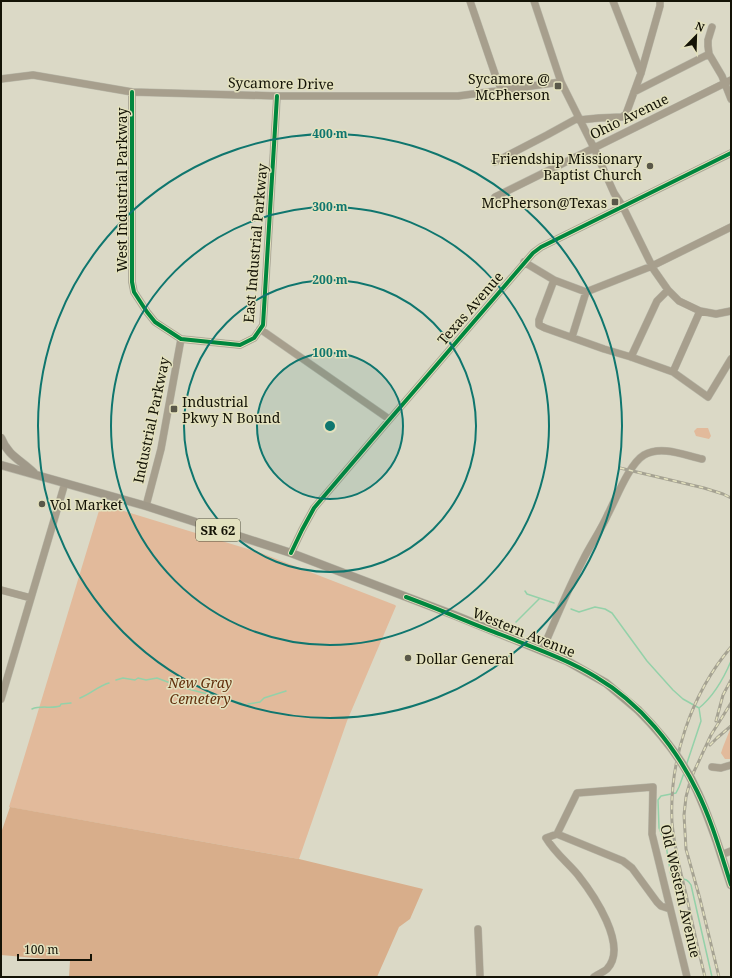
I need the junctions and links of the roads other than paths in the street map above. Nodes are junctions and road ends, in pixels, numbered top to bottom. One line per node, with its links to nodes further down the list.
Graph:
1 (470, 1): 11 (street)
2 (534, 1): 10 (street)
3 (613, 1): 7 (street)
4 (660, 1): 7 (street)
5 (712, 27): 6 (street)
6 (709, 54): 9 (street); 13 (street)
7 (641, 73): 13 (street)
8 (1, 79): 12 (street, Sycamore Drive)
9 (728, 81): 15 (street); 17 (street, Ohio Avenue)
10 (561, 82): 11 (street, Sycamore Drive); 16 (street)
11 (502, 90): 14 (street, Sycamore Drive)
12 (132, 92): 14 (street, Sycamore Drive); 32 (street, West Industrial Parkway)
13 (634, 92): 16 (street)
14 (277, 96): 30 (street, East Industrial Parkway)
15 (731, 99)
16 (579, 119): 17 (street); 19 (street)
17 (594, 148): 20 (street, Ohio Avenue); 21 (street)
18 (731, 154): 21 (street, Texas Avenue)
19 (495, 162)
20 (495, 198)
21 (623, 207): 23 (street, Texas Avenue); 24 (street)
22 (731, 227): 24 (street)
23 (524, 262): 25 (street); 36 (street, Texas Avenue)
24 (652, 266): 26 (street); 27 (street)
25 (554, 280): 27 (street); 31 (street)
26 (668, 290): 28 (street); 33 (street)
27 (586, 292): 31 (street)
28 (700, 311): 29 (street); 35 (street)
29 (731, 311)
30 (260, 329): 32 (street, East Industrial Parkway); 36 (street)
31 (572, 337): 33 (street)
32 (181, 340): 42 (street, Industrial Parkway)
33 (632, 357): 35 (street)
34 (731, 359): 35 (street)
35 (673, 372)
36 (389, 419): 43 (street, Texas Avenue)
37 (1, 438): 40 (main road)
38 (702, 459): 46 (street)
39 (1, 465): 40 (main road, Western Avenue / SR 62)
40 (35, 474): 41 (main road, Western Avenue / SR 62)
41 (65, 483): 42 (main road, Western Avenue / SR 62); 45 (street)
42 (146, 506): 43 (main road, Western Avenue / SR 62)
43 (291, 553): 46 (main road, Western Avenue / SR 62)
44 (1, 590): 45 (street)
45 (31, 598): 48 (street)
46 (542, 651): 54 (main road, Western Avenue / SR 62, bridge)
47 (1, 672): 48 (street)
48 (8, 674): 49 (street)
49 (1, 699)
50 (731, 764): 51 (street)
51 (712, 767)
52 (557, 834): 56 (street); 56 (street, Old Western Avenue); 59 (street)
53 (731, 851): 54 (street)
54 (721, 855): 55 (main road, Western Avenue / SR 62)
55 (731, 885)
56 (670, 909): 60 (street, Old Western Avenue)
57 (478, 929): 58 (street)
58 (480, 977)
59 (594, 977)
60 (687, 977)

